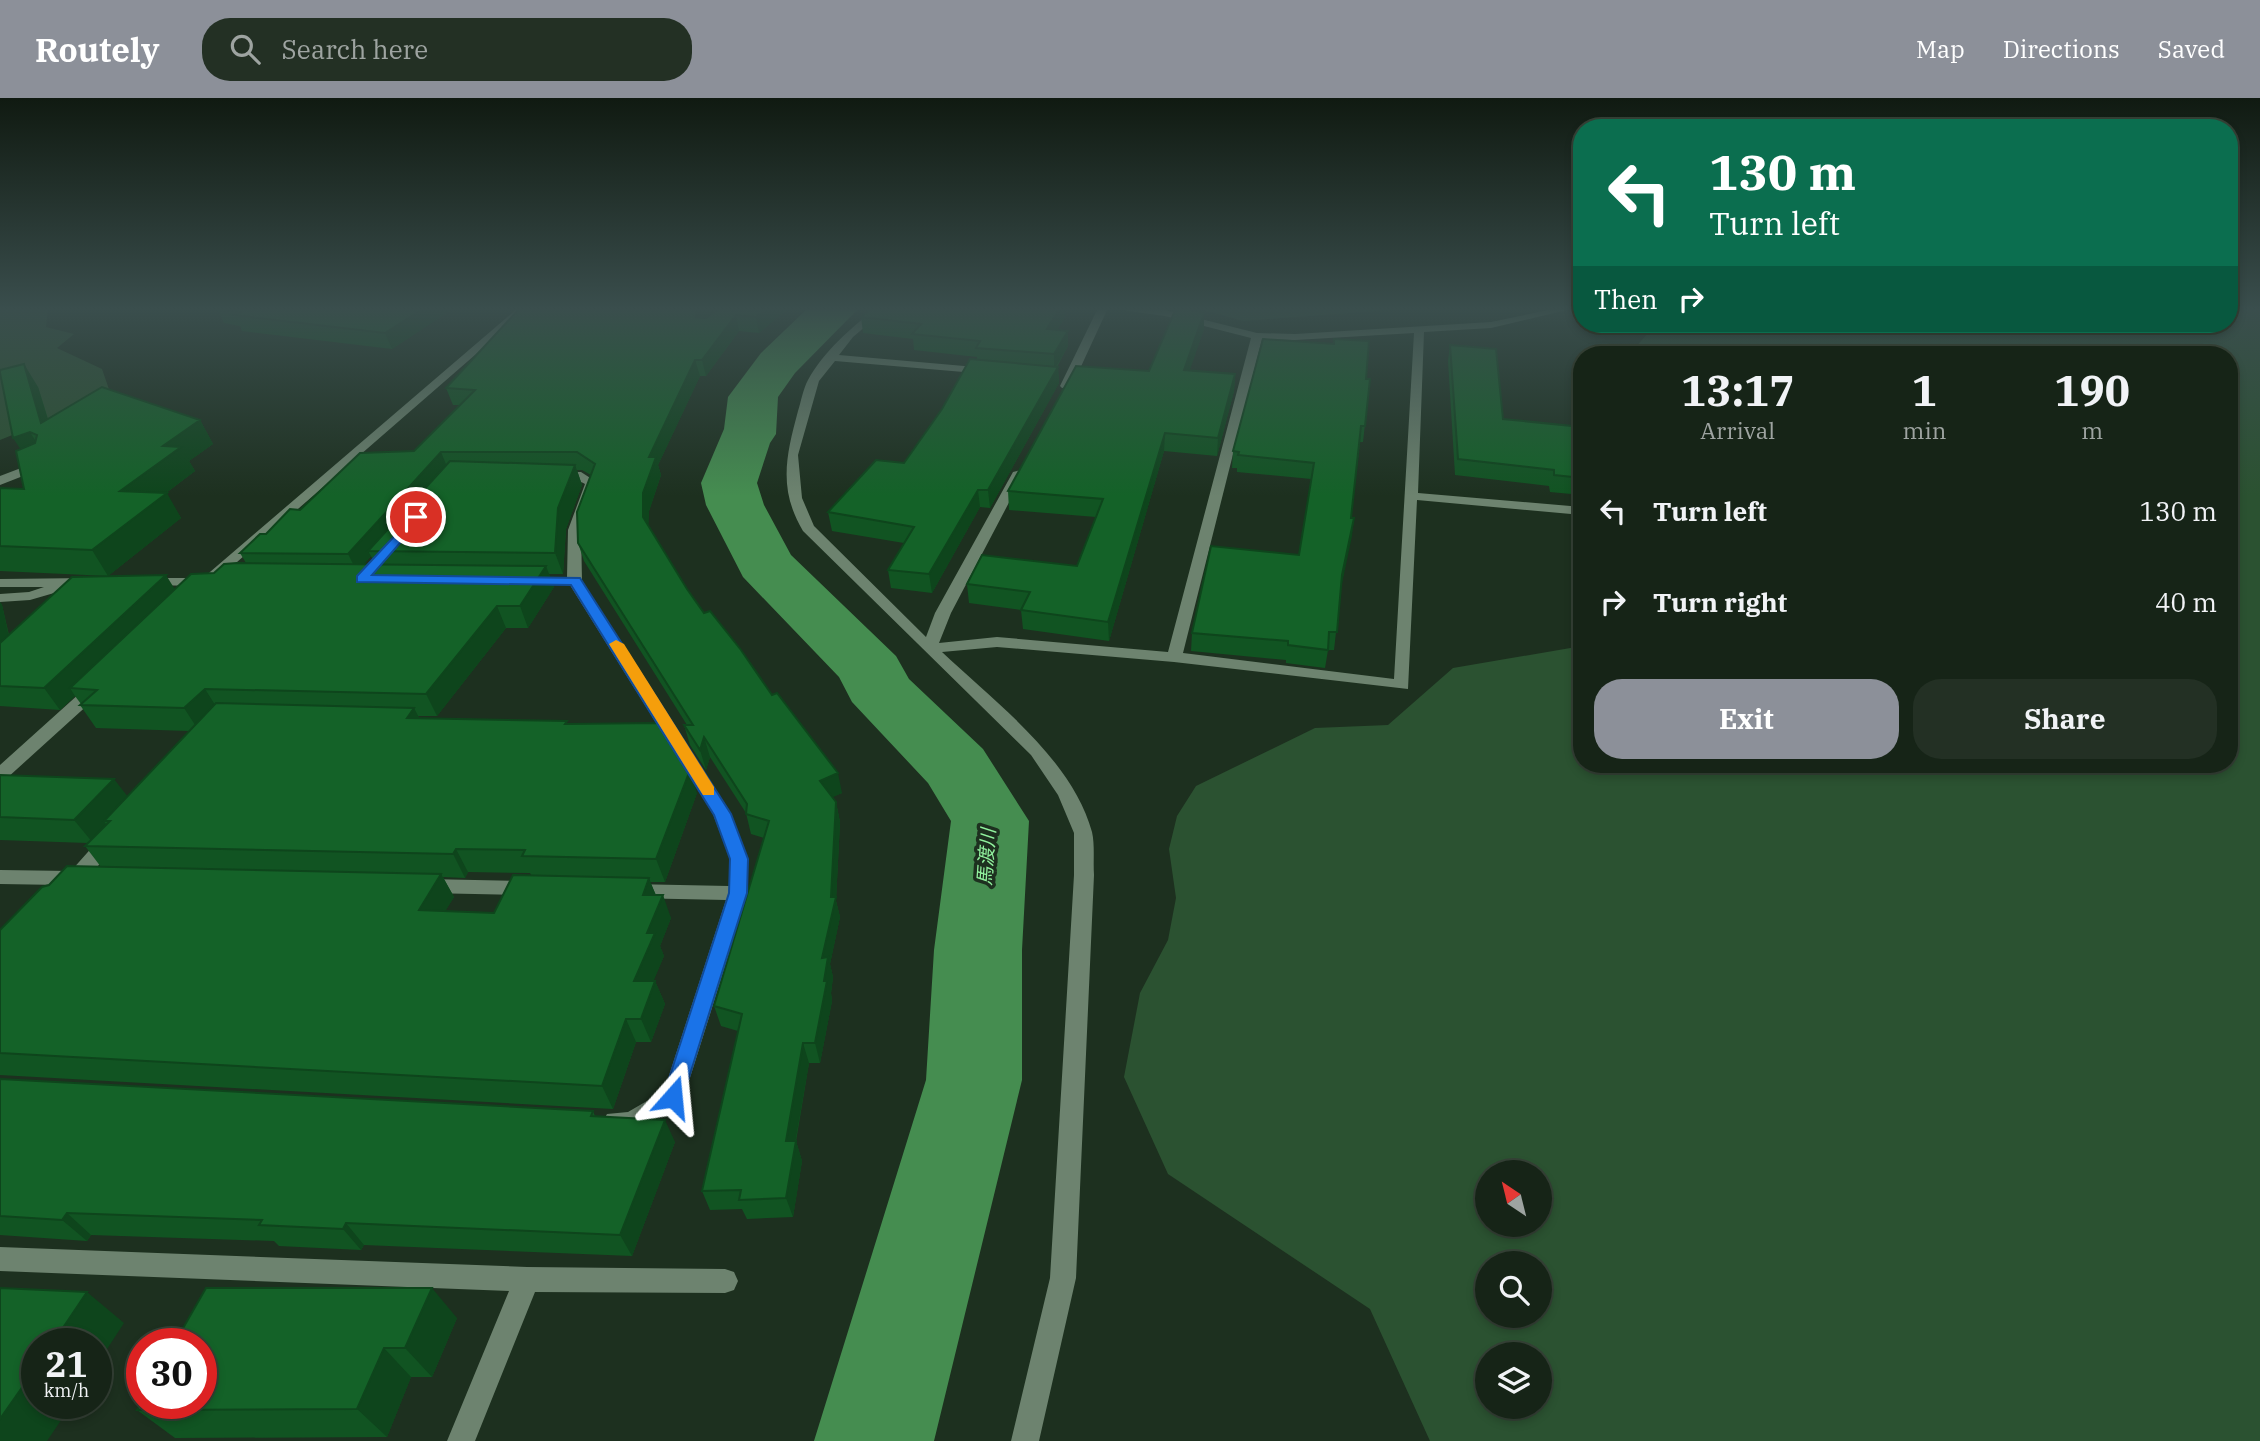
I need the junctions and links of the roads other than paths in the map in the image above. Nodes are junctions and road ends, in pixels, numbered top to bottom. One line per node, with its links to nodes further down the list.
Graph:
1 (449, 371): 21 (street)
2 (820, 371): 25 (street)
3 (978, 371): 7 (street)
4 (1068, 371): 8 (street)
5 (1248, 371): 26 (street)
6 (1417, 371): 13 (street)
7 (1003, 373)
8 (1057, 402)
9 (1024, 461): 25 (street)
10 (46, 463): 12 (street)
11 (543, 475): 17 (street)
12 (0, 481)
13 (1412, 496): 14 (street); 26 (street)
14 (1573, 510)
15 (238, 579): 21 (street)
16 (509, 580): 17 (street)
17 (575, 581): 29 (street)
18 (72, 582): 19 (street); 22 (street); 23 (street)
19 (99, 582)
20 (126, 582): 21 (street)
21 (206, 582): 24 (street)
22 (0, 583)
23 (0, 598)
24 (187, 600)
25 (929, 649): 26 (street); 45 (street)
26 (1174, 657)
27 (111, 674): 30 (street)
28 (642, 730): 29 (street)
29 (670, 730): 38 (street)
30 (0, 775)
31 (122, 828): 33 (street)
32 (0, 877): 33 (street)
33 (75, 878): 34 (street); 39 (street)
34 (103, 879)
35 (407, 886): 36 (street)
36 (545, 889)
37 (614, 890): 38 (street)
38 (738, 893): 40 (street)
39 (56, 898)
40 (590, 1120)
41 (0, 1259): 42 (street)
42 (527, 1279): 43 (street); 44 (street)
43 (725, 1281)
44 (461, 1441)
45 (1025, 1441)

